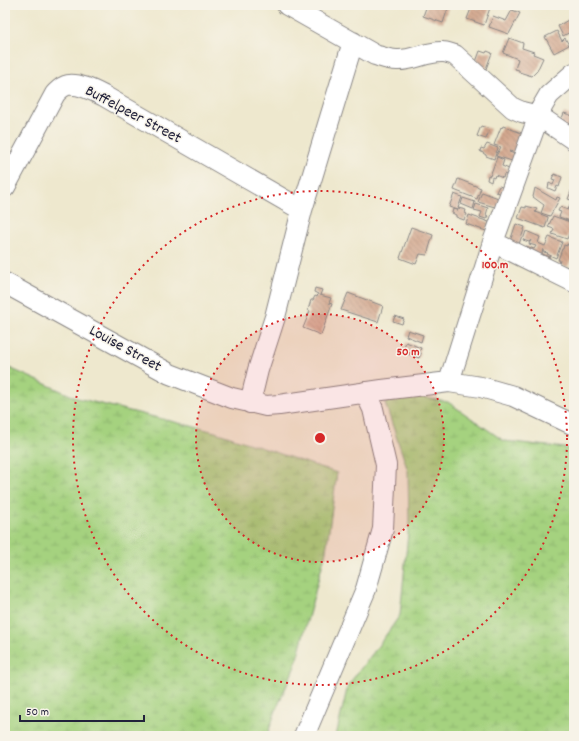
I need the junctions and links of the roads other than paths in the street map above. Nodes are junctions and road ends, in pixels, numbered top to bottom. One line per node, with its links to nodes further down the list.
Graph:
1 (287, 5): 2 (street)
2 (353, 42): 4 (street); 7 (street)
3 (574, 73): 4 (street)
4 (539, 116): 5 (street); 8 (street)
5 (574, 140)
6 (5, 187): 7 (street, Buffelpeer Street)
7 (302, 210): 13 (street)
8 (493, 242): 9 (street); 11 (street)
9 (574, 282)
10 (5, 283): 13 (street, Louise Street)
11 (449, 382): 12 (street, Louise Street); 14 (street, Louise Street)
12 (365, 392): 13 (street, Louise Street); 15 (street)
13 (250, 403)
14 (574, 425)
15 (304, 736)

